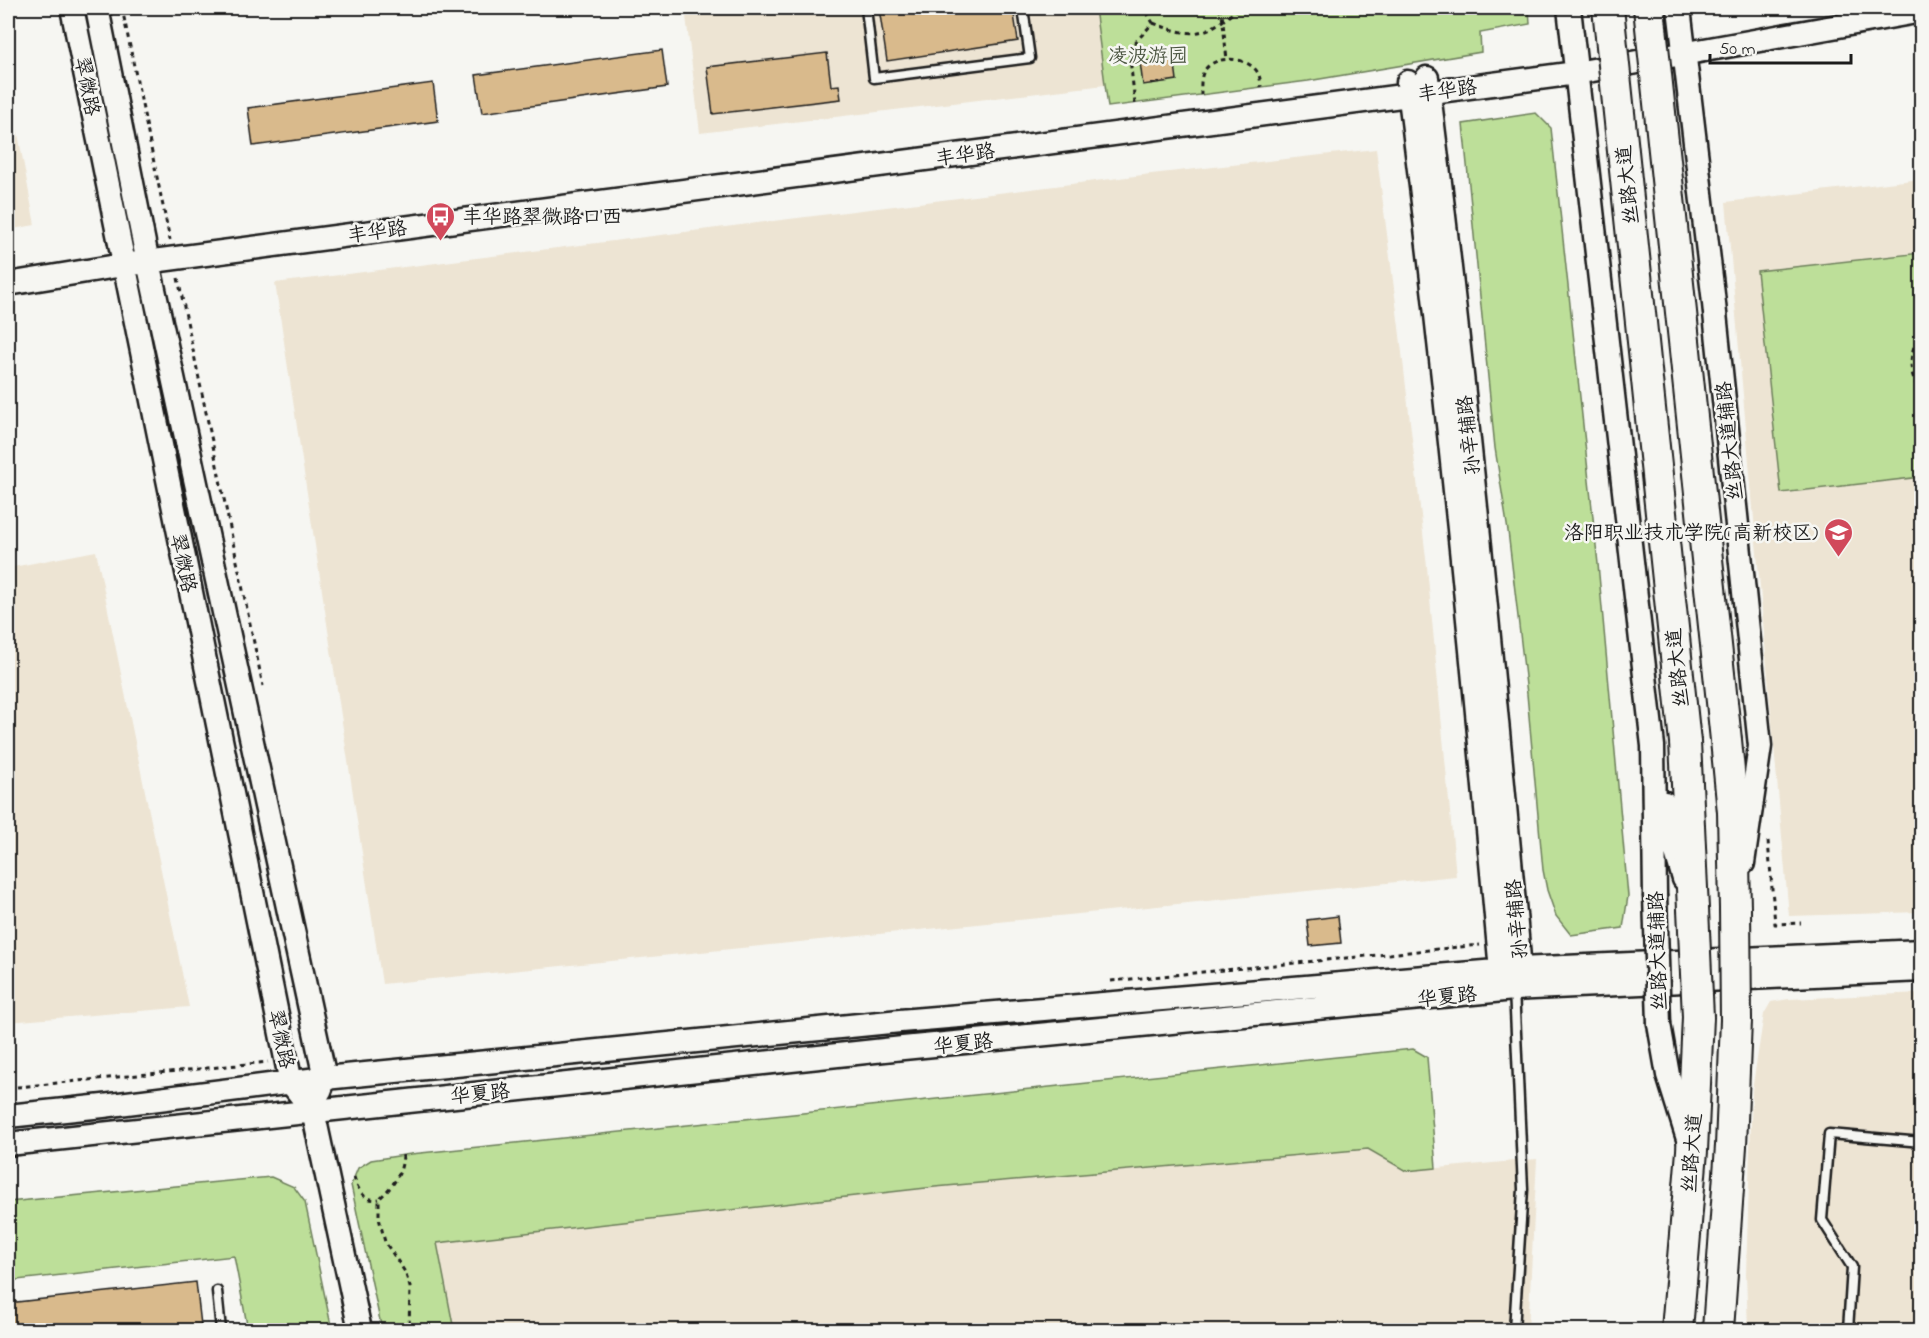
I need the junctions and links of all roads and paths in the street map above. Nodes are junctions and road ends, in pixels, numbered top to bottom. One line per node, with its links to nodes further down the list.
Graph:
1 (72, 8): 28 (street, 翠微路)
2 (97, 8): 27 (street, 翠微路)
3 (122, 8): 26 (path)
4 (866, 8): 5 (lane)
5 (1023, 8)
6 (1143, 8): 18 (path)
7 (1218, 8): 17 (path)
8 (1239, 8): 17 (path)
9 (1523, 8): 15 (path)
10 (1569, 8): 21 (street, 丝路大道辅路)
11 (1608, 8): 35 (highway, 丝路大道, bridge)
12 (1648, 8): 36 (highway, 丝路大道, bridge)
13 (1679, 8): 19 (street, 丝路大道辅路)
14 (1864, 8): 19 (street, 丰华路)
15 (1529, 11)
16 (1922, 11): 19 (street, 丰华路)
17 (1223, 21): 18 (path); 20 (path)
18 (1154, 23): 25 (path)
19 (1684, 46): 21 (street, 丰华路); 36 (street, 丝路大道辅路)
20 (1227, 60): 23 (path); 24 (path)
21 (1575, 65): 22 (street, 丰华路); 34 (street, 丝路大道辅路)
22 (1418, 86): 26 (street, 丰华路); 41 (street, 孙辛辅路)
23 (1262, 87)
24 (1201, 95)
25 (1135, 104)
26 (173, 252): 27 (street, 丰华路); 33 (path)
27 (146, 255): 28 (street, 丰华路); 42 (street, 翠微路)
28 (122, 258): 29 (street, 丰华路); 30 (street, 丰华路); 43 (street, 翠微路)
29 (8, 272)
30 (8, 284)
31 (1922, 331): 32 (path)
32 (1922, 392)
33 (264, 691)
34 (1653, 746): 35 (street, 丝路大道辅路); 48 (street, 丝路大道辅路, bridge)
35 (1693, 909): 48 (highway, 丝路大道, bridge)
36 (1735, 909): 58 (highway, 丝路大道, bridge)
37 (1801, 923): 38 (path)
38 (1775, 924)
39 (1922, 951): 41 (street, 华夏路)
40 (1922, 970): 41 (street, 华夏路)
41 (1512, 976): 42 (street, 华夏路); 44 (street, 华夏路); 56 (lane)
42 (325, 1077): 43 (street, 华夏路); 44 (street, 翠微路)
43 (291, 1083): 44 (street, 翠微路); 45 (street, 华夏路)
44 (313, 1111): 47 (street, 华夏路); 54 (street, 翠微路)
45 (8, 1116)
46 (1922, 1142): 59 (lane)
47 (8, 1144)
48 (1692, 1151): 57 (highway, 丝路大道)
49 (403, 1155): 51 (path)
50 (354, 1177): 51 (path)
51 (379, 1199): 55 (path)
52 (217, 1291): 53 (lane)
53 (221, 1330)
54 (360, 1330)
55 (409, 1330)
56 (1515, 1330)
57 (1677, 1330)
58 (1718, 1330)
59 (1848, 1330)

